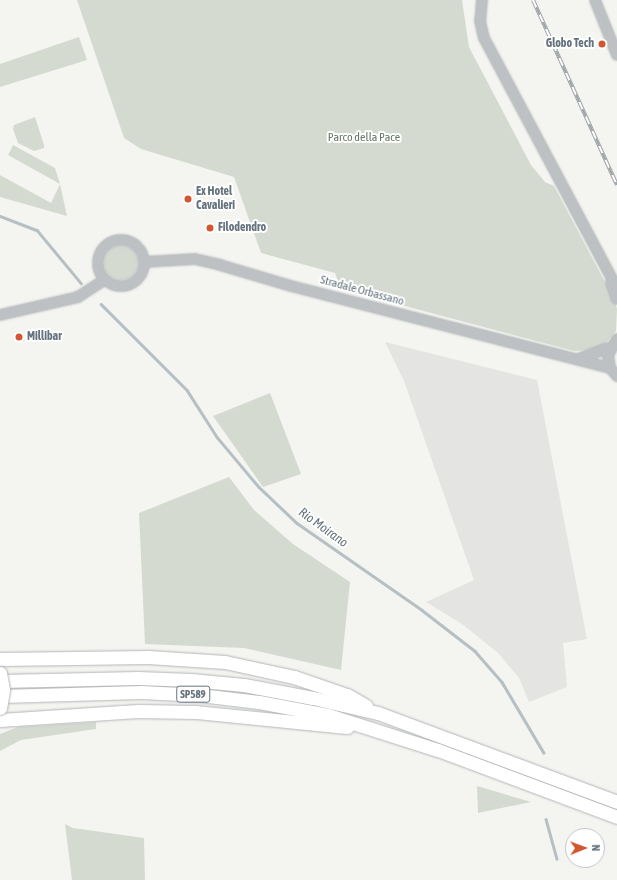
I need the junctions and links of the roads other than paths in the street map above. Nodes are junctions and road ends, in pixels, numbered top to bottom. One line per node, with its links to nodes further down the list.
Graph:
1 (482, 0): 5 (street)
2 (596, 0): 3 (street)
3 (617, 55)
4 (144, 262): 6 (street); 6 (street); 11 (street, Stradale Orbassano)
5 (604, 264): 7 (street); 8 (street)
6 (104, 280): 9 (street)
7 (617, 288)
8 (617, 299)
9 (0, 315)
10 (614, 341): 11 (street, Stradale Orbassano); 12 (street)
11 (572, 360): 12 (street, Stradale Orbassano)
12 (614, 372)
13 (0, 659): 18 (main road)
14 (0, 673): 17 (main road, bridge)
15 (0, 681): 18 (main road, SP589)
16 (0, 696): 20 (main road, SP589)
17 (0, 708)
18 (378, 713): 21 (main road, SP589)
19 (0, 720): 20 (main road)
20 (381, 731): 22 (main road, SP589)
21 (617, 802)
22 (617, 817)

